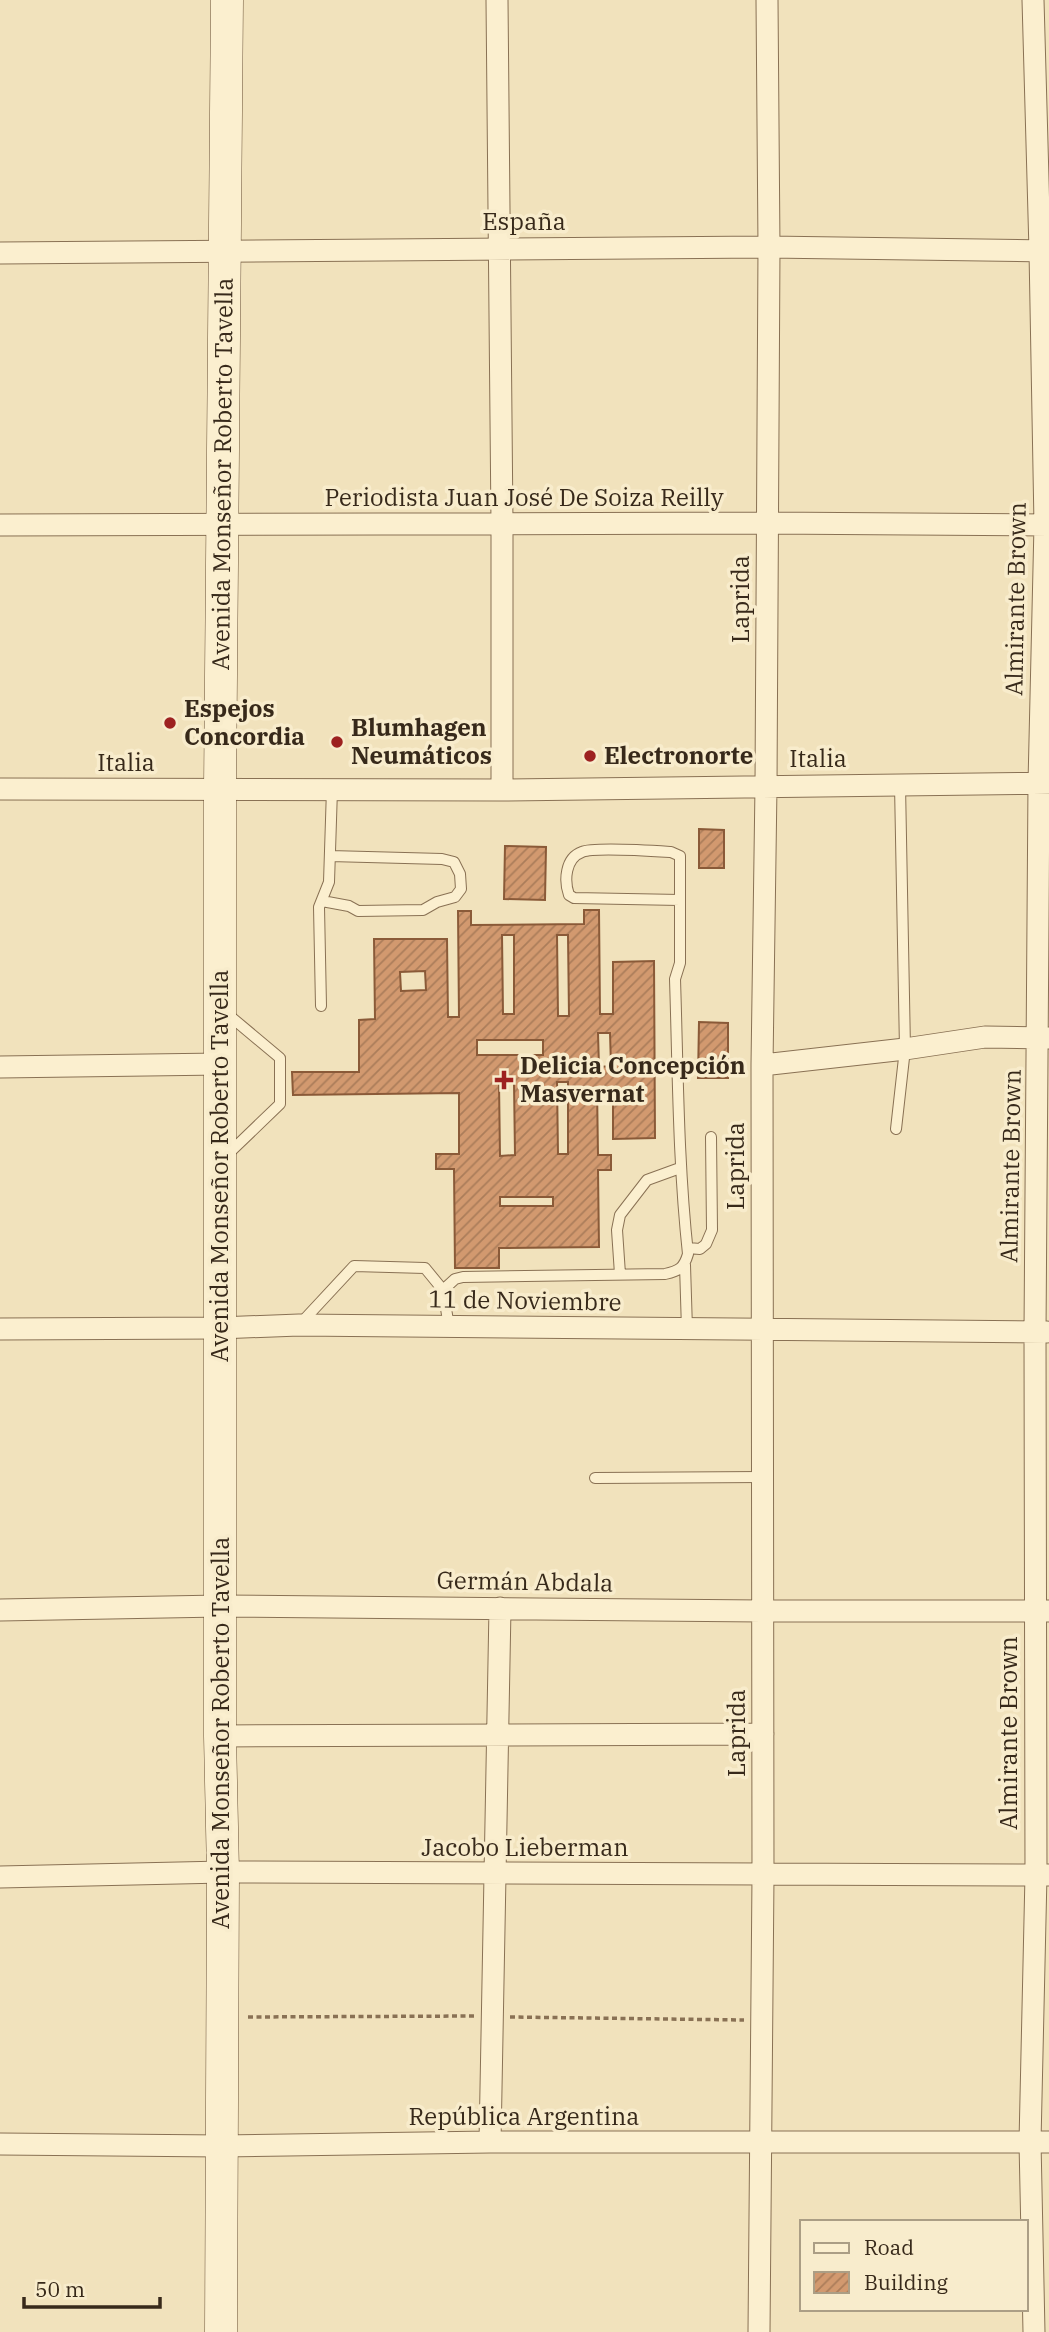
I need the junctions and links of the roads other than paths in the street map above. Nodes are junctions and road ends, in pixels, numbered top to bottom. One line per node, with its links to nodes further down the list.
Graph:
1 (227, 0): 7 (main road, Avenida Monseñor Roberto Tavella)
2 (497, 0): 6 (street)
3 (767, 0): 5 (street, Laprida)
4 (1033, 0): 8 (street, Almirante Brown)
5 (769, 247): 6 (street, España); 8 (street, España); 10 (street, Laprida)
6 (499, 248): 7 (street, España); 11 (street)
7 (225, 250): 9 (street, España); 13 (main road, Avenida Monseñor Roberto Tavella)
8 (1045, 251): 14 (street, Almirante Brown)
9 (0, 253)
10 (768, 523): 11 (street, Periodista Juan José De Soiza Reilly); 14 (street, Periodista Juan José De Soiza Reilly); 17 (street, Laprida)
11 (502, 524): 13 (street, Periodista Juan José De Soiza Reilly); 21 (street)
12 (0, 525): 13 (street, Periodista Juan José De Soiza Reilly)
13 (224, 525): 19 (main road, Avenida Monseñor Roberto Tavella)
14 (1047, 525): 15 (street, Almirante Brown)
15 (1044, 783): 16 (street, Italia); 27 (street, Almirante Brown)
16 (900, 785): 17 (street, Italia); 28 (lane)
17 (766, 786): 21 (street, Italia); 30 (street, Laprida)
18 (0, 789): 19 (street, Italia)
19 (220, 789): 20 (street, Italia); 26 (main road, Avenida Monseñor Roberto Tavella)
20 (332, 789): 21 (street, Italia); 22 (lane)
21 (502, 790)
22 (330, 856): 24 (lane); 24 (lane)
23 (680, 900): 23 (lane); 35 (lane)
24 (321, 901): 25 (lane)
25 (321, 1006)
26 (221, 1008): 29 (main road, Avenida Monseñor Roberto Tavella); 34 (lane)
27 (1044, 1037): 28 (street); 46 (street, Almirante Brown)
28 (905, 1049): 30 (street); 32 (lane)
29 (221, 1064): 31 (street); 34 (main road, Avenida Monseñor Roberto Tavella)
30 (762, 1065): 45 (street, Laprida)
31 (0, 1067)
32 (897, 1129)
33 (710, 1137): 36 (lane)
34 (220, 1162): 42 (main road, Avenida Monseñor Roberto Tavella)
35 (680, 1168): 36 (lane); 38 (lane)
36 (688, 1248): 37 (lane)
37 (685, 1265): 38 (lane); 44 (lane)
38 (620, 1274): 39 (lane)
39 (443, 1290): 40 (lane); 41 (lane)
40 (299, 1325): 41 (street, 11 de Noviembre); 42 (street, 11 de Noviembre)
41 (449, 1327): 44 (street, 11 de Noviembre)
42 (219, 1328): 43 (street, 11 de Noviembre); 49 (main road, Avenida Monseñor Roberto Tavella)
43 (0, 1329)
44 (687, 1329): 45 (street, 11 de Noviembre)
45 (762, 1330): 46 (street, 11 de Noviembre); 47 (street, Laprida)
46 (1042, 1332): 53 (street, Almirante Brown)
47 (762, 1477): 48 (lane); 52 (street, Laprida)
48 (595, 1478)
49 (220, 1606): 50 (street, Germán Abdala); 51 (street, Germán Abdala); 55 (main road, Avenida Monseñor Roberto Tavella)
50 (500, 1608): 52 (street, Germán Abdala); 56 (street)
51 (0, 1610)
52 (762, 1611): 53 (street, Germán Abdala); 54 (street, Laprida)
53 (1042, 1611): 59 (street, Almirante Brown)
54 (764, 1734): 56 (street); 60 (street, Laprida)
55 (220, 1736): 56 (street); 57 (main road, Avenida Monseñor Roberto Tavella)
56 (497, 1737): 58 (street)
57 (223, 1872): 58 (street, Jacobo Lieberman); 61 (street, Jacobo Lieberman); 66 (main road, Avenida Monseñor Roberto Tavella)
58 (495, 1873): 60 (street, Jacobo Lieberman); 63 (street)
59 (1043, 1875): 60 (street, Jacobo Lieberman); 62 (street, Almirante Brown)
60 (764, 1876): 65 (street, Laprida)
61 (0, 1877)
62 (1040, 2142): 65 (street, República Argentina); 69 (street, Almirante Brown)
63 (490, 2143): 65 (street, República Argentina); 66 (street, República Argentina)
64 (0, 2144): 66 (street, República Argentina)
65 (762, 2144): 68 (street, Laprida)
66 (222, 2147): 67 (main road, Avenida Monseñor Roberto Tavella)
67 (221, 2332)
68 (759, 2332)
69 (1034, 2332)

